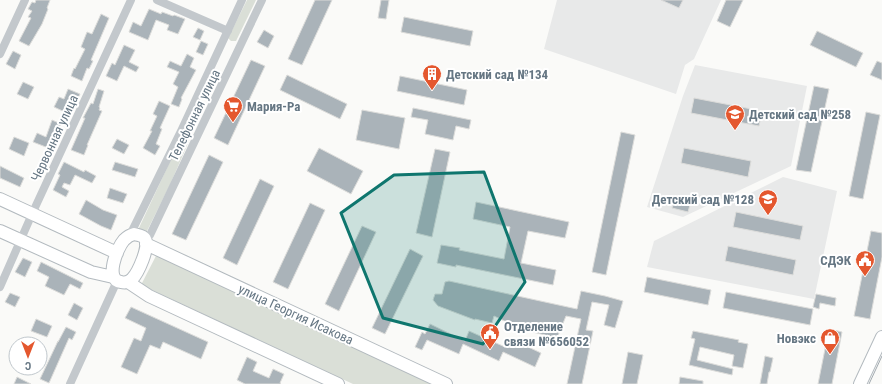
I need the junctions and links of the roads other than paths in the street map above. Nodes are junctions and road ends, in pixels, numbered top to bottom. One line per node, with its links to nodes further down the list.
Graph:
1 (26, 0): 7 (street)
2 (131, 0): 9 (street, Червонная улица)
3 (157, 0): 6 (street)
4 (242, 0): 6 (street, Телефонная улица)
5 (262, 0): 13 (street, Телефонная улица)
6 (228, 31): 11 (street, Телефонная улица)
7 (0, 54)
8 (0, 199): 9 (street)
9 (32, 214): 12 (street, Червонная улица); 14 (street)
10 (0, 231): 12 (street)
11 (130, 235): 13 (street, улица Георгия Исакова); 14 (street)
12 (21, 240): 15 (street); 16 (street, Червонная улица)
13 (146, 241): 15 (street); 18 (street, улица Георгия Исакова)
14 (117, 253): 15 (street)
15 (120, 280): 19 (street); 20 (street)
16 (0, 287)
17 (882, 337): 21 (street)
18 (443, 383)
19 (70, 384)
20 (338, 384)
21 (860, 384)

